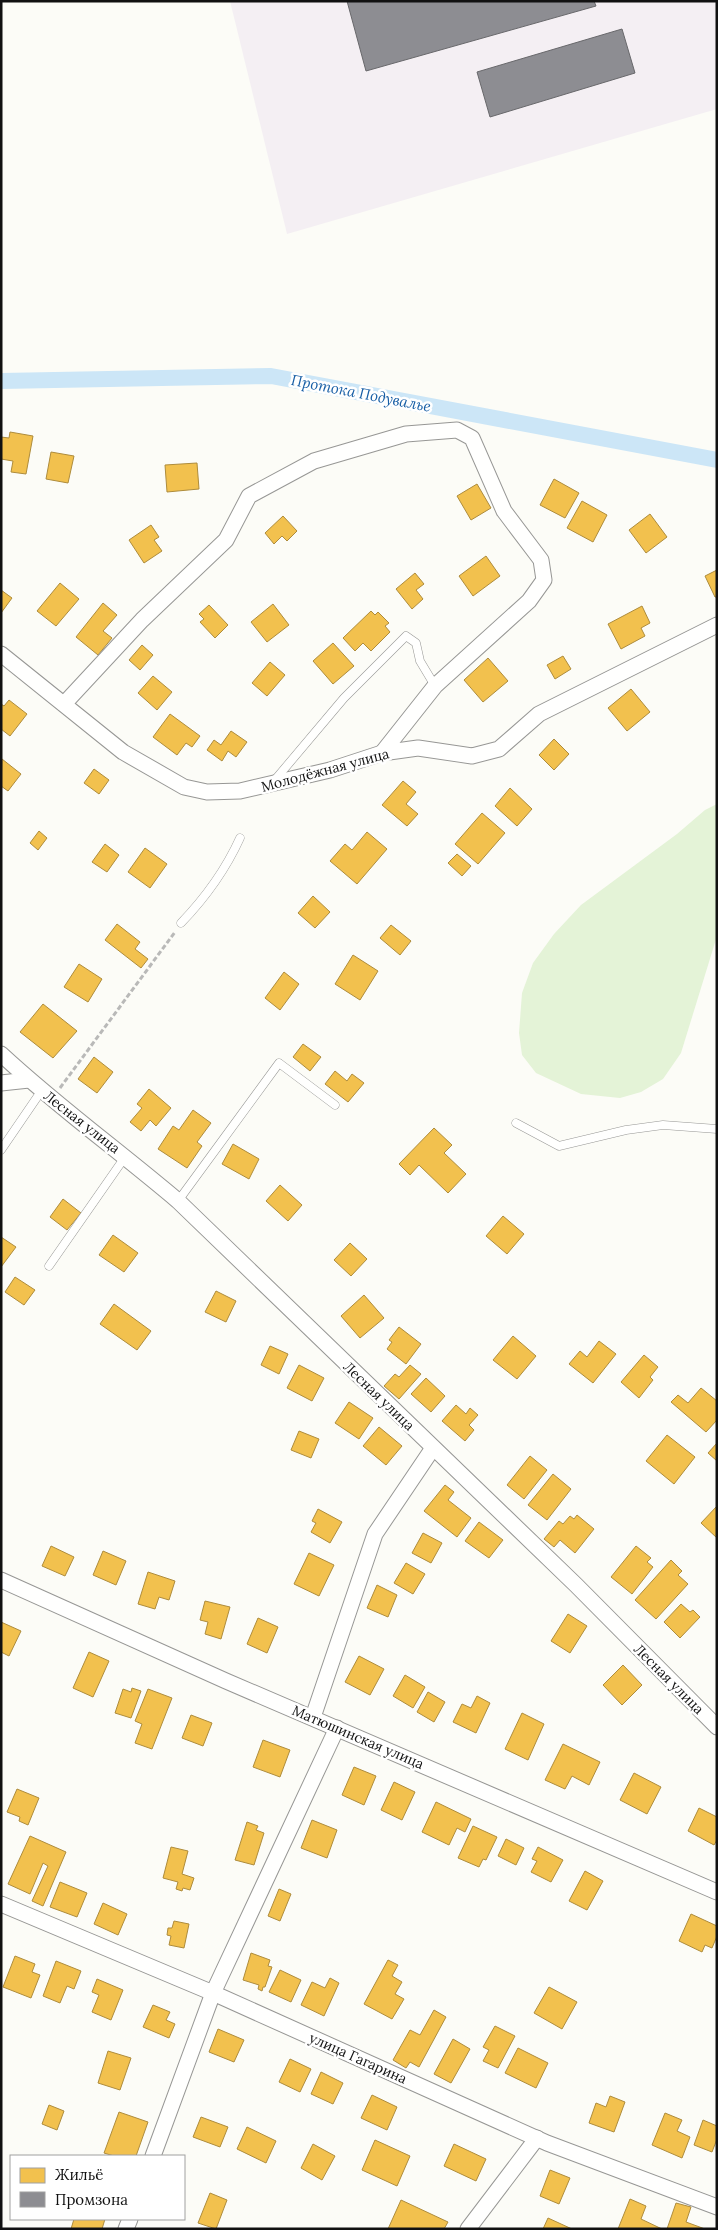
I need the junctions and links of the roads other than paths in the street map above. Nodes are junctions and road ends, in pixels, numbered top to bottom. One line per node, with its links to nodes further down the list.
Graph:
1 (717, 625): 5 (street, Молодёжная улица)
2 (1, 654): 4 (street, Молодёжная улица)
3 (435, 686): 4 (street); 5 (street); 6 (lane)
4 (64, 704): 6 (street, Молодёжная улица)
5 (382, 753): 6 (street, Молодёжная улица)
6 (272, 784)
7 (240, 838): 8 (lane)
8 (182, 923)
9 (1, 1054): 10 (street, Лесная улица)
10 (29, 1080): 11 (street); 12 (street, Лесная улица)
11 (1, 1083)
12 (47, 1094): 16 (lane); 17 (street, Лесная улица)
13 (335, 1105): 18 (lane)
14 (516, 1123): 15 (lane)
15 (717, 1129)
16 (1, 1150)
17 (126, 1156): 18 (street, Лесная улица); 19 (lane)
18 (178, 1200): 20 (street, Лесная улица)
19 (49, 1266)
20 (433, 1448): 22 (street); 23 (street, Лесная улица)
21 (1, 1580): 22 (street, Матюшинская улица)
22 (312, 1717): 24 (street, Матюшинская улица)
23 (717, 1727)
24 (337, 1728): 25 (street, Матюшинская улица); 27 (street)
25 (717, 1892)
26 (1, 1904): 27 (street, улица Гагарина)
27 (213, 1993): 28 (street, улица Гагарина); 29 (street)
28 (537, 2138): 30 (street, улица Гагарина); 31 (street)
29 (153, 2155)
30 (717, 2207)
31 (468, 2229)

